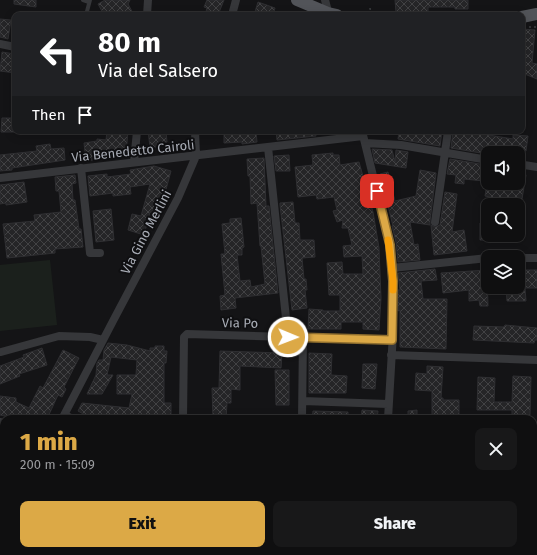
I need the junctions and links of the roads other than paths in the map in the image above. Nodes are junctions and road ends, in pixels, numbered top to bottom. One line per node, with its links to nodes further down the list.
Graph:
1 (83, 0): 6 (lane)
2 (148, 0): 8 (street)
3 (236, 0): 9 (street)
4 (297, 0): 10 (main road)
5 (325, 0): 11 (street)
6 (89, 1): 7 (lane)
7 (87, 12)
8 (147, 12)
9 (233, 12)
10 (326, 12)
11 (330, 12)
12 (537, 14): 13 (main road)
13 (525, 17)
14 (525, 18): 15 (main road)
15 (537, 20)
16 (0, 44): 17 (street)
17 (12, 46)
18 (137, 134): 26 (street)
19 (195, 134): 24 (street, Via Gino Merlini)
20 (448, 134): 23 (street)
21 (364, 136): 22 (street, Via Benedetto Cairoli); 23 (street, Via Benedetto Cairoli); 36 (street)
22 (268, 147): 24 (street, Via Benedetto Cairoli); 37 (street)
23 (445, 153): 25 (street, Via Benedetto Cairoli); 31 (street)
24 (196, 156): 26 (street, Via Benedetto Cairoli); 39 (street, Via Gino Merlini)
25 (481, 159)
26 (134, 162): 29 (street, Via Benedetto Cairoli)
27 (525, 165): 28 (street)
28 (537, 167)
29 (81, 168): 30 (street, Via Benedetto Cairoli); 32 (street)
30 (0, 178)
31 (435, 222)
32 (100, 253)
33 (525, 258): 34 (street)
34 (537, 258)
35 (481, 259): 36 (street)
36 (392, 268): 40 (street)
37 (288, 337): 38 (street, Via Po); 47 (street, Via Po)
38 (302, 337): 40 (street, Via Po); 44 (street)
39 (103, 340): 41 (street); 46 (street, Via Gino Merlini)
40 (392, 340): 42 (street)
41 (1, 352)
42 (391, 355): 43 (street); 45 (street)
43 (537, 360)
44 (303, 401): 45 (street); 48 (street)
45 (388, 404): 49 (street)
46 (64, 415)
47 (183, 415)
48 (302, 415)
49 (388, 415)

